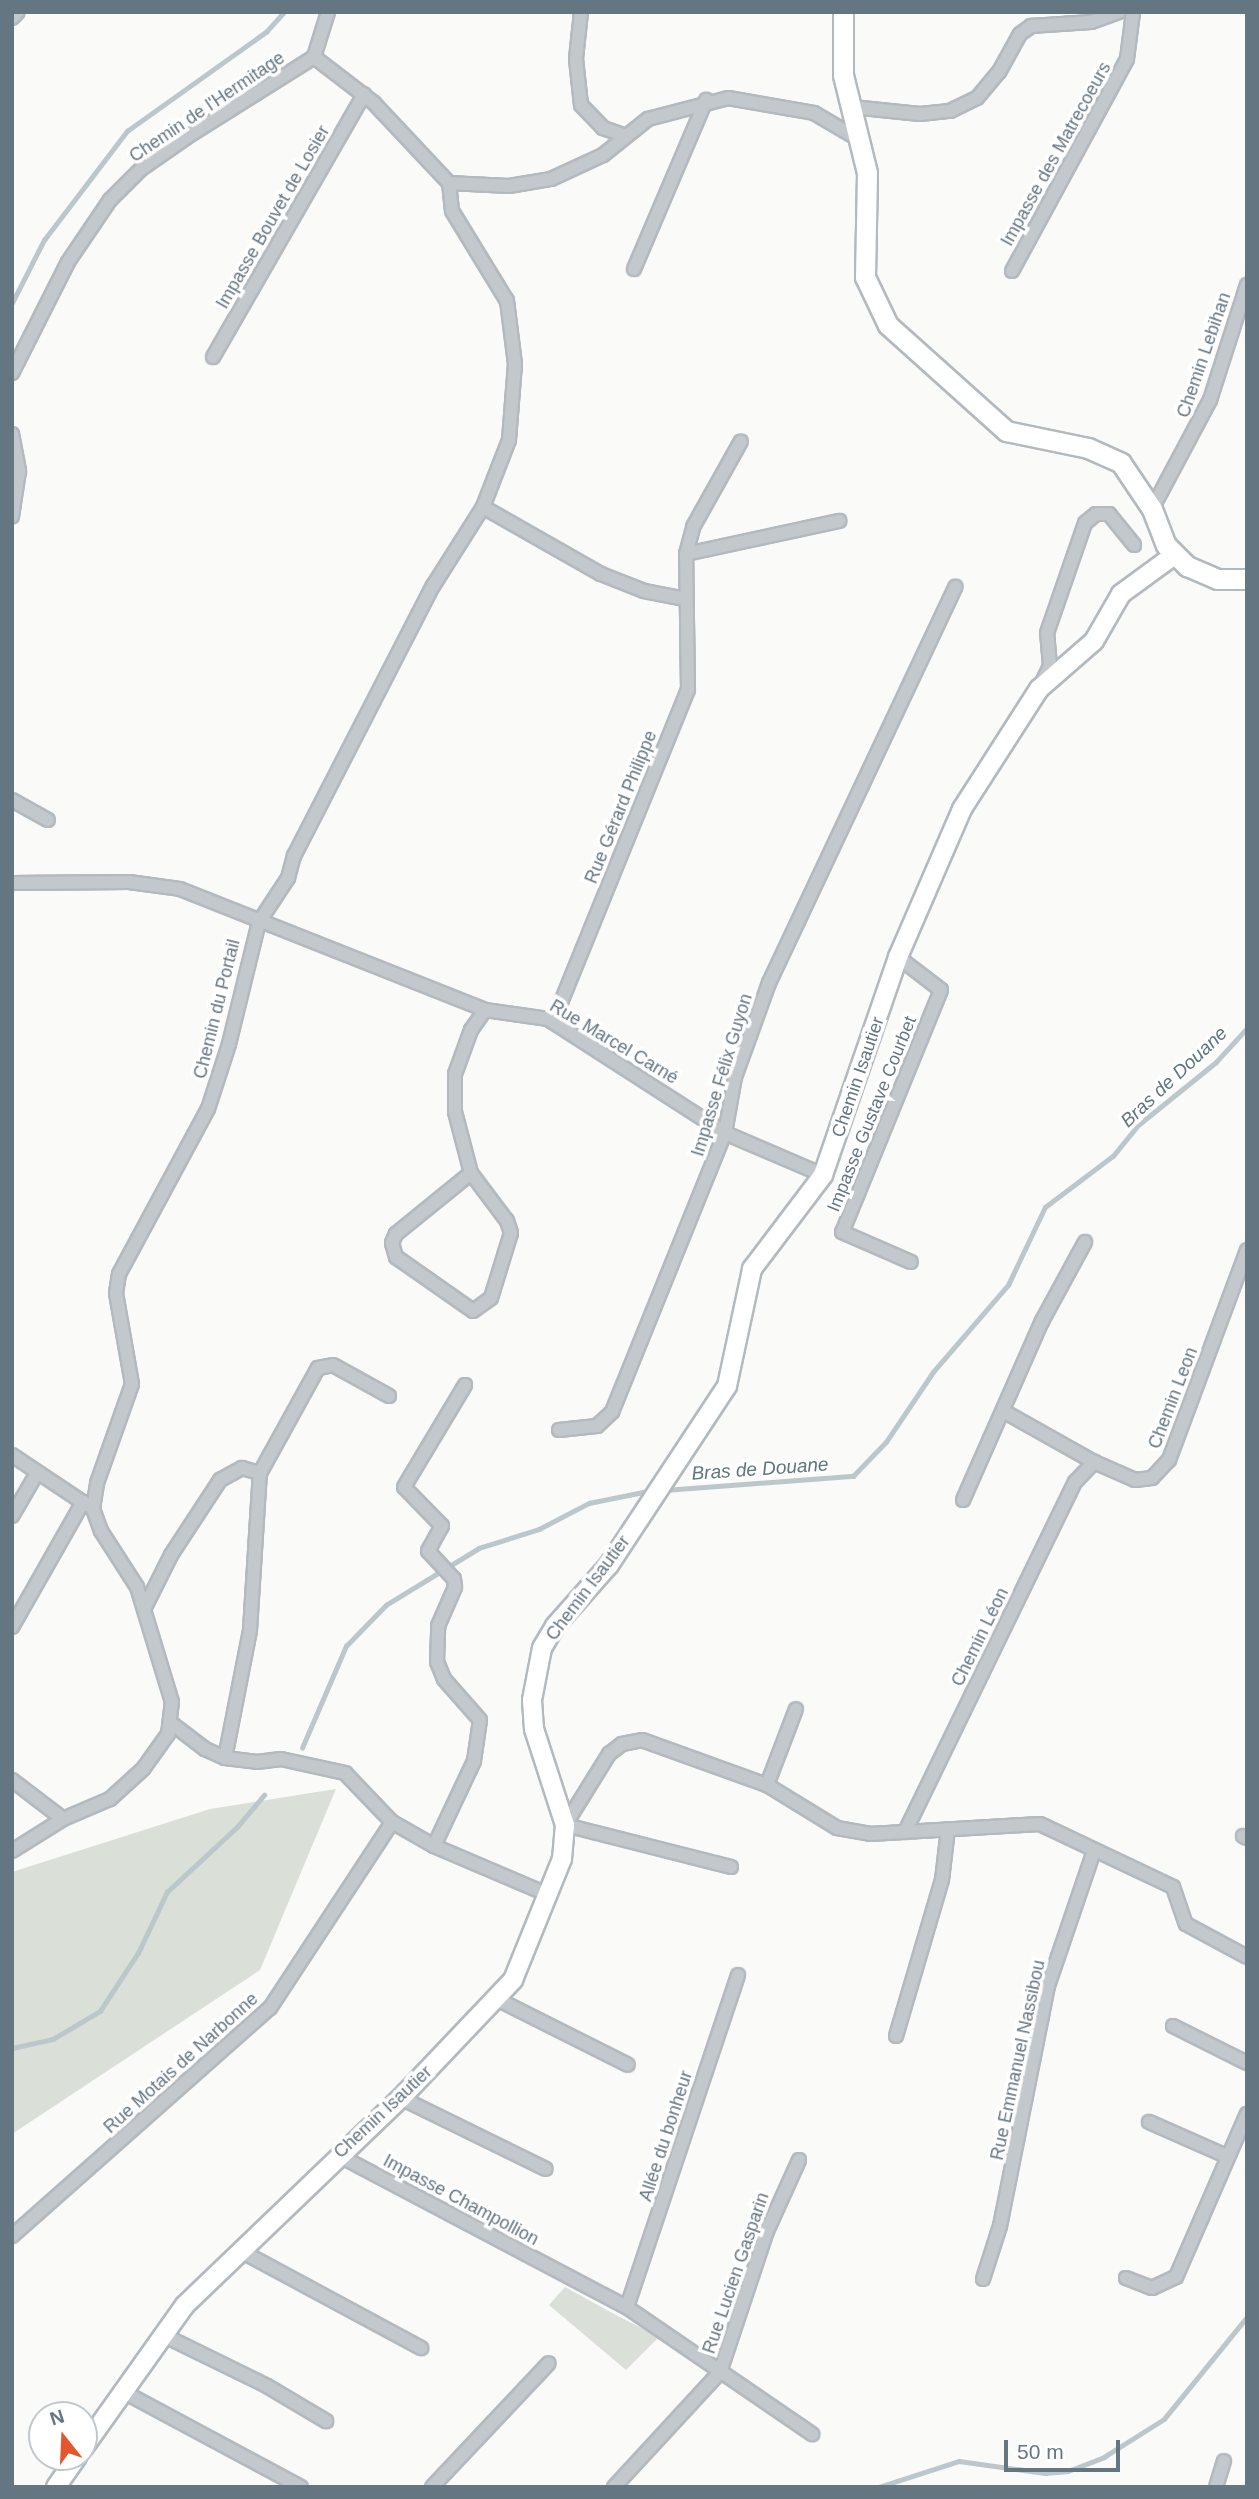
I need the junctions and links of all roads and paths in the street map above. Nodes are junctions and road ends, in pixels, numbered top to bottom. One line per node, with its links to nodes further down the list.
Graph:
1 (18, 12): 7 (street)
2 (328, 12): 8 (street)
3 (581, 12): 12 (street)
4 (843, 12): 11 (main road)
5 (1119, 12): 11 (street)
6 (1133, 12): 16 (street, Impasse des Matrecoeurs)
7 (12, 18)
8 (314, 57): 9 (street); 19 (street, Chemin de l'Hermitage)
9 (364, 94): 14 (street); 18 (street, Impasse Bouvet de Losier)
10 (706, 100): 12 (street); 13 (street); 15 (street)
11 (852, 107): 13 (main road)
12 (626, 136): 14 (street)
13 (860, 140): 23 (main road)
14 (449, 183): 22 (street, Chemin du Portail)
15 (634, 269)
16 (1012, 271)
17 (1247, 285): 23 (street, Chemin Lebihan)
18 (213, 357)
19 (12, 373)
20 (12, 434): 24 (street)
21 (741, 441): 27 (street, Rue Gérard Philippe)
22 (483, 507): 31 (street); 36 (street, Chemin du Portail)
23 (1152, 509): 28 (main road)
24 (12, 516)
25 (839, 521): 27 (street)
26 (1134, 545): 32 (street, Chemin Isautier)
27 (686, 554): 31 (street, Rue Gérard Philippe)
28 (1173, 555): 29 (main road); 32 (main road, Chemin Isautier)
29 (1247, 579)
30 (955, 587): 40 (street, Impasse Félix Guyon)
31 (685, 599): 39 (street, Rue Gérard Philippe)
32 (1039, 689): 37 (main road, Chemin Isautier)
33 (12, 800): 34 (street)
34 (48, 820)
35 (12, 883): 36 (street, Rue Marcel Carné)
36 (259, 922): 38 (street, Rue Marcel Carné); 55 (street, Chemin du Portail)
37 (898, 957): 42 (main road, Chemin Isautier); 45 (street, Impasse Gustave Courbet)
38 (485, 1010): 39 (street, Rue Marcel Carné); 41 (street)
39 (553, 1022): 40 (street, Rue Marcel Carné)
40 (725, 1133): 42 (street, Rue Marcel Carné); 49 (street, Impasse Félix Guyon)
41 (471, 1173): 41 (street)
42 (823, 1175): 66 (main road, Chemin Isautier)
43 (1085, 1242): 48 (street)
44 (1247, 1250): 51 (street, Chemin Leon)
45 (911, 1262)
46 (465, 1385): 69 (street)
47 (389, 1396): 53 (street)
48 (1005, 1412): 51 (street, Chemin Leon); 54 (street)
49 (559, 1430)
50 (12, 1455): 52 (street)
51 (1094, 1462): 68 (street, Chemin Léon)
52 (37, 1473): 55 (street); 56 (street)
53 (260, 1473): 57 (street); 61 (street)
54 (963, 1500)
55 (88, 1505): 57 (street); 58 (street, Chemin du Portail)
56 (12, 1516)
57 (144, 1609): 60 (street)
58 (12, 1627)
59 (796, 1709): 63 (street)
60 (171, 1723): 61 (street); 64 (street)
61 (225, 1758): 65 (street)
62 (12, 1780): 64 (street)
63 (767, 1785): 66 (street); 68 (street)
64 (63, 1819): 70 (street)
65 (392, 1822): 69 (street); 88 (street, Rue Motais de Narbonne)
66 (565, 1825): 72 (street); 73 (main road, Chemin Isautier)
67 (948, 1829): 68 (street); 71 (street); 78 (street)
68 (905, 1832)
69 (434, 1846): 73 (street)
70 (12, 1851)
71 (1094, 1851): 74 (street); 91 (street, Rue Emmanuel Nassibou)
72 (731, 1867)
73 (549, 1895): 76 (main road, Chemin Isautier)
74 (1247, 1957)
75 (738, 1975): 92 (street, Allée du bonheur)
76 (499, 2000): 80 (street); 81 (main road, Chemin Isautier)
77 (1173, 2026): 79 (street)
78 (896, 2036)
79 (1247, 2063)
80 (628, 2065)
81 (401, 2098): 84 (main road, Chemin Isautier); 87 (street)
82 (1247, 2114): 85 (street)
83 (1149, 2122): 85 (street)
84 (338, 2155): 89 (main road, Chemin Isautier); 92 (street, Impasse Champollion)
85 (1226, 2156): 90 (street)
86 (799, 2160): 96 (street, Rue Lucien Gasparin)
87 (546, 2169)
88 (12, 2236)
89 (239, 2250): 93 (main road, Chemin Isautier); 94 (street)
90 (1126, 2278)
91 (983, 2279)
92 (628, 2307): 96 (street)
93 (161, 2334): 97 (main road, Chemin Isautier); 98 (street)
94 (421, 2348)
95 (549, 2363): 105 (street)
96 (720, 2372): 100 (street); 106 (street, Rue Lucien Gasparin)
97 (122, 2391): 99 (main road, Chemin Isautier); 104 (street)
98 (326, 2421)
99 (98, 2426)
100 (812, 2434)
101 (1224, 2460): 107 (street)
102 (67, 2471): 103 (main road)
103 (56, 2487)
104 (301, 2487)
105 (432, 2487)
106 (614, 2487)
107 (1216, 2487)

